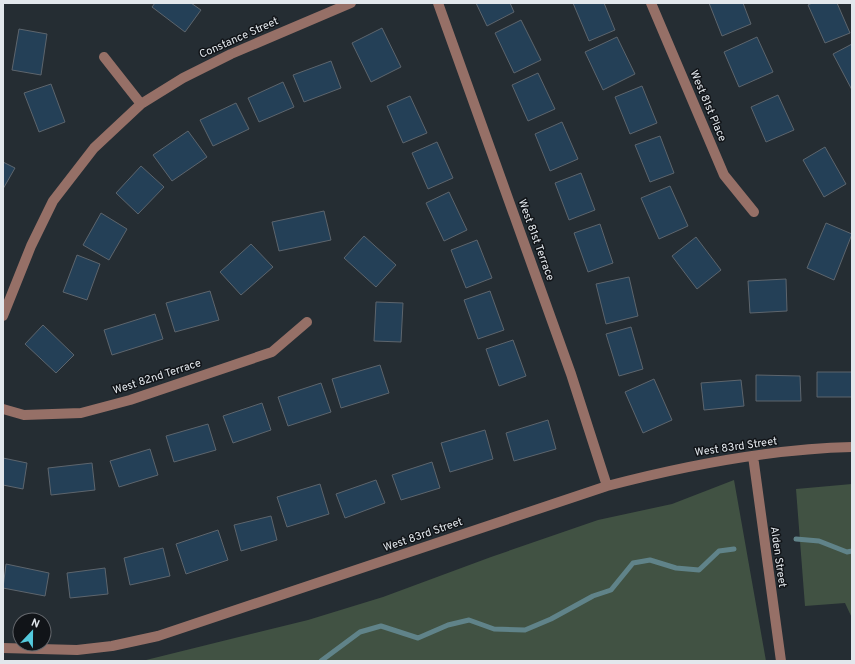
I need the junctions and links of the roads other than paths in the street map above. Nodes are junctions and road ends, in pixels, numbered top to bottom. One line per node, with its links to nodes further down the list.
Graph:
1 (351, 3): 5 (street, Constance Street)
2 (438, 3): 12 (street, West 81st Terrace)
3 (651, 3): 6 (street, West 81st Place)
4 (104, 58): 5 (street)
5 (142, 104): 7 (street, Constance Street)
6 (754, 212)
7 (3, 316)
8 (307, 322): 9 (street, West 82nd Terrace)
9 (3, 409)
10 (852, 447): 11 (street, West 83rd Street)
11 (753, 456): 12 (street, West 83rd Street); 14 (street, Alden Street)
12 (607, 486): 13 (street, West 83rd Street)
13 (3, 648)
14 (781, 661)

